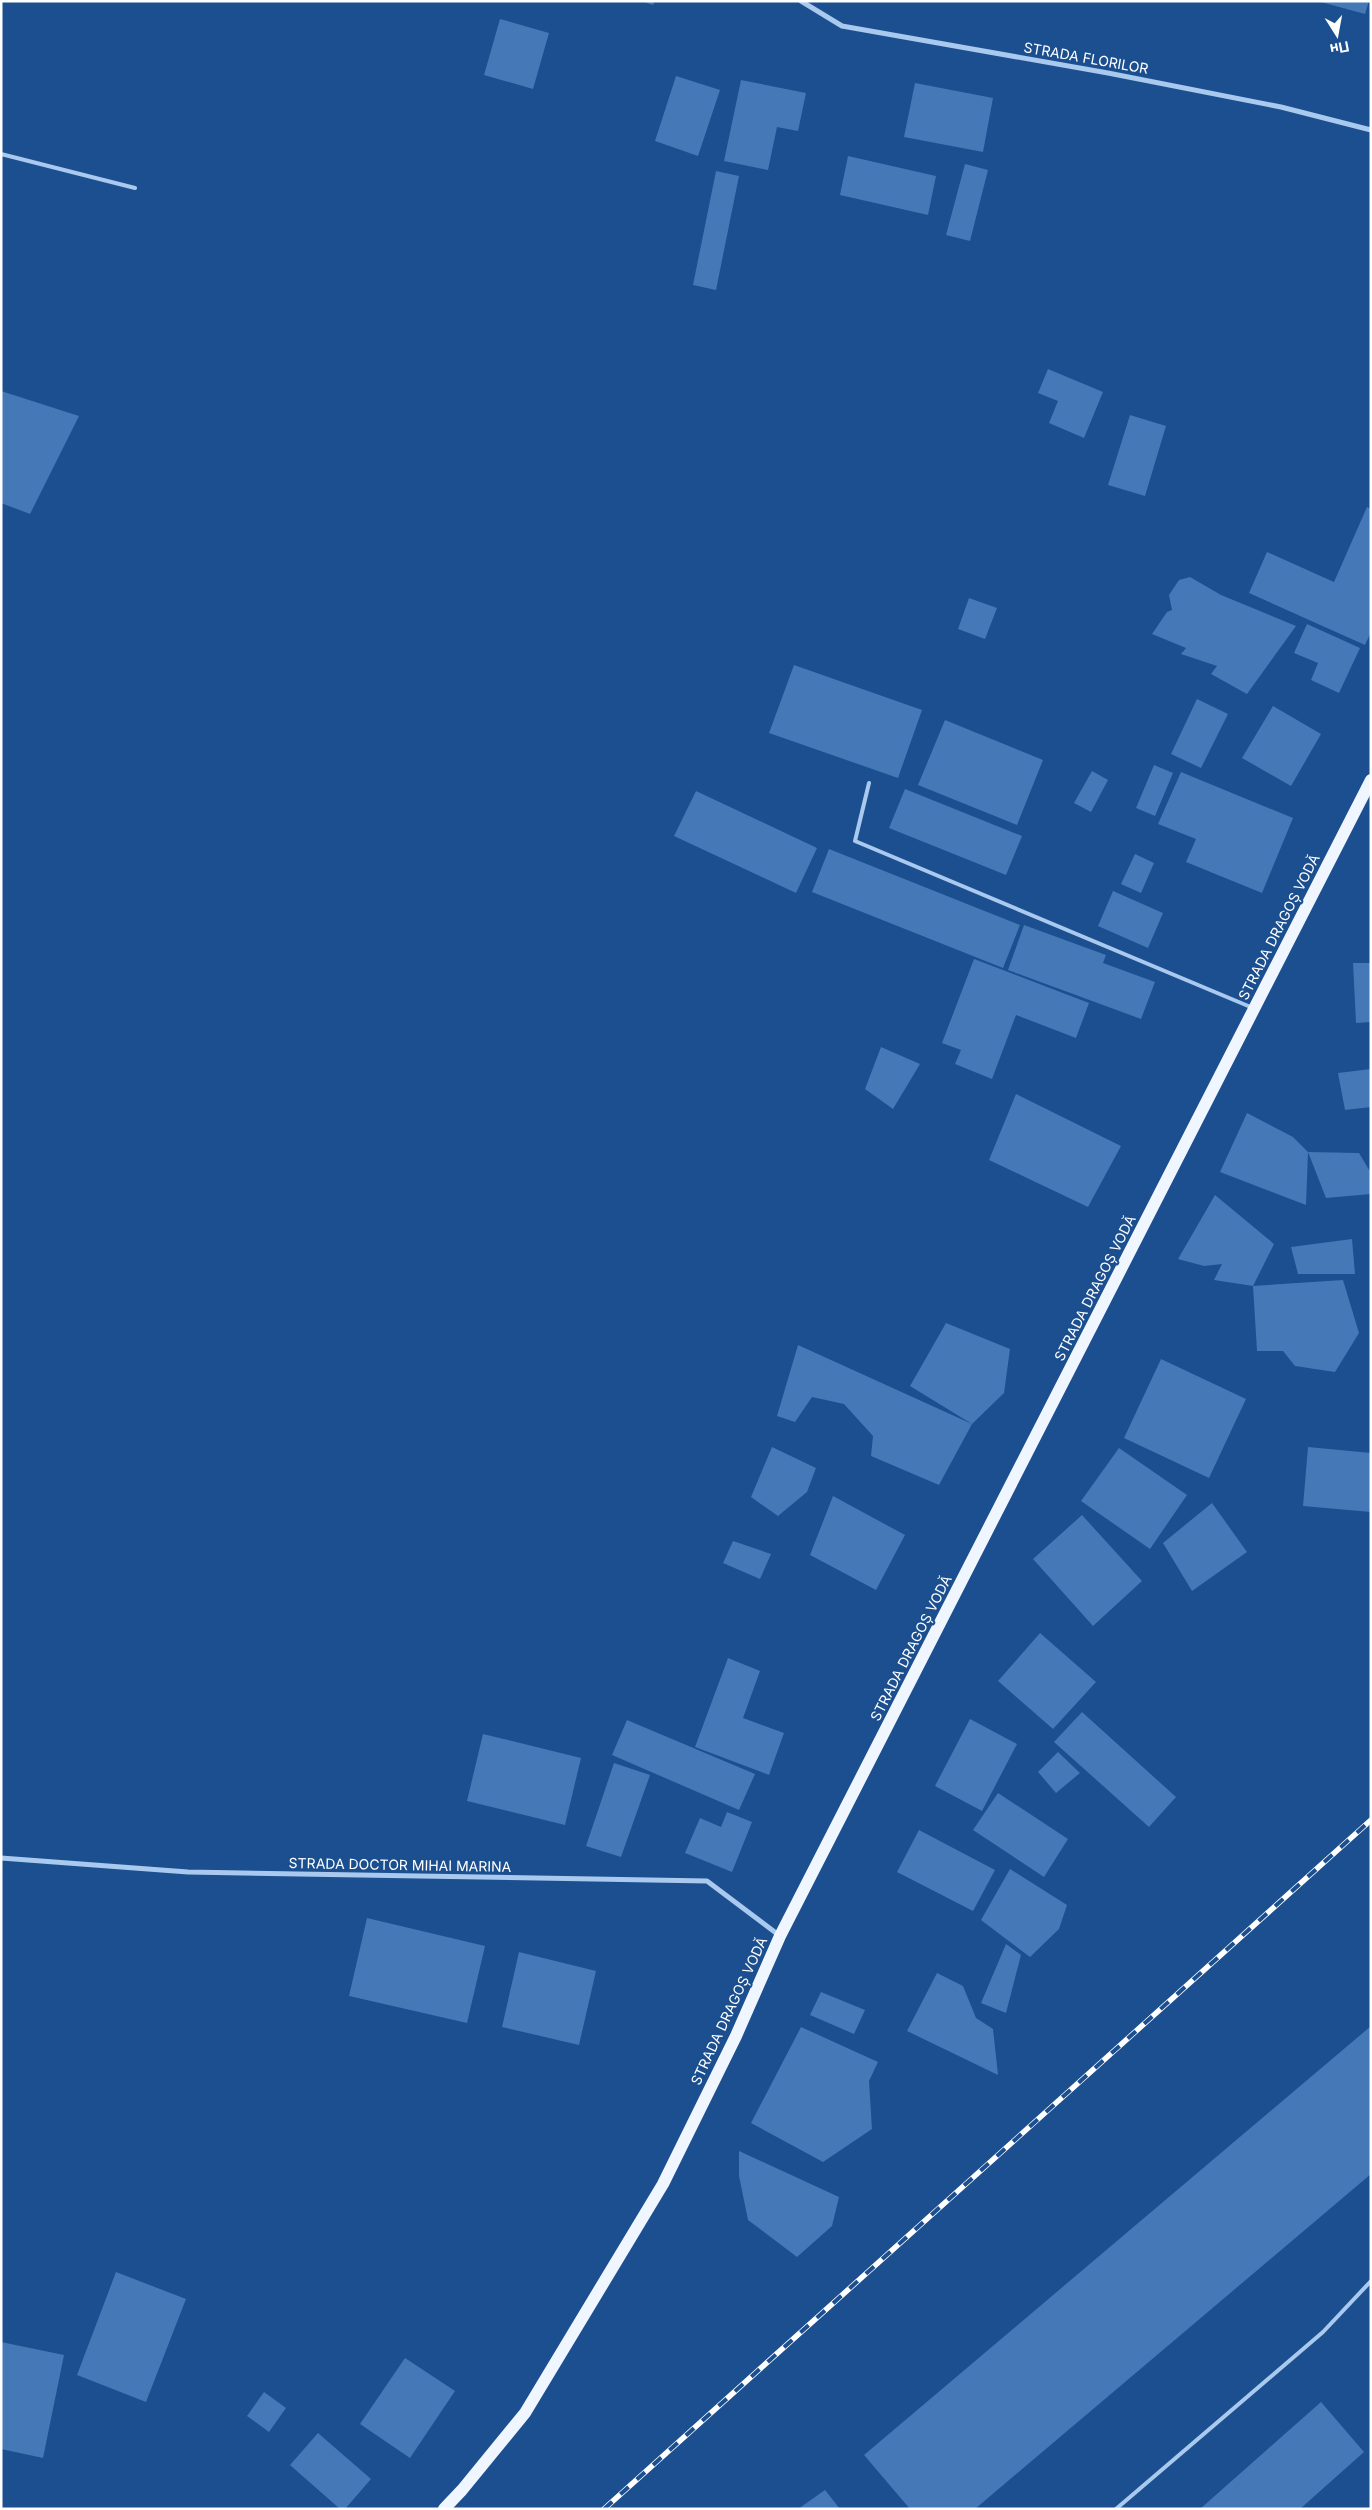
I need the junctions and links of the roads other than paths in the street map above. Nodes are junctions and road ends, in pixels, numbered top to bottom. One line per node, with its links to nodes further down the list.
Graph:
1 (801, 1): 2 (street, STRADA FLORILOR)
2 (1371, 130)
3 (1, 154): 4 (lane)
4 (135, 188)
5 (1371, 780): 7 (main road, STRADA DRAGOȘ VODĂ)
6 (869, 783): 7 (lane)
7 (1255, 1009): 9 (main road, STRADA DRAGOȘ VODĂ)
8 (1, 1858): 9 (street, STRADA DOCTOR MIHAI MARINA)
9 (780, 1936): 11 (main road, STRADA DRAGOȘ VODĂ)
10 (1371, 2281): 12 (lane)
11 (444, 2509)
12 (1116, 2509)

